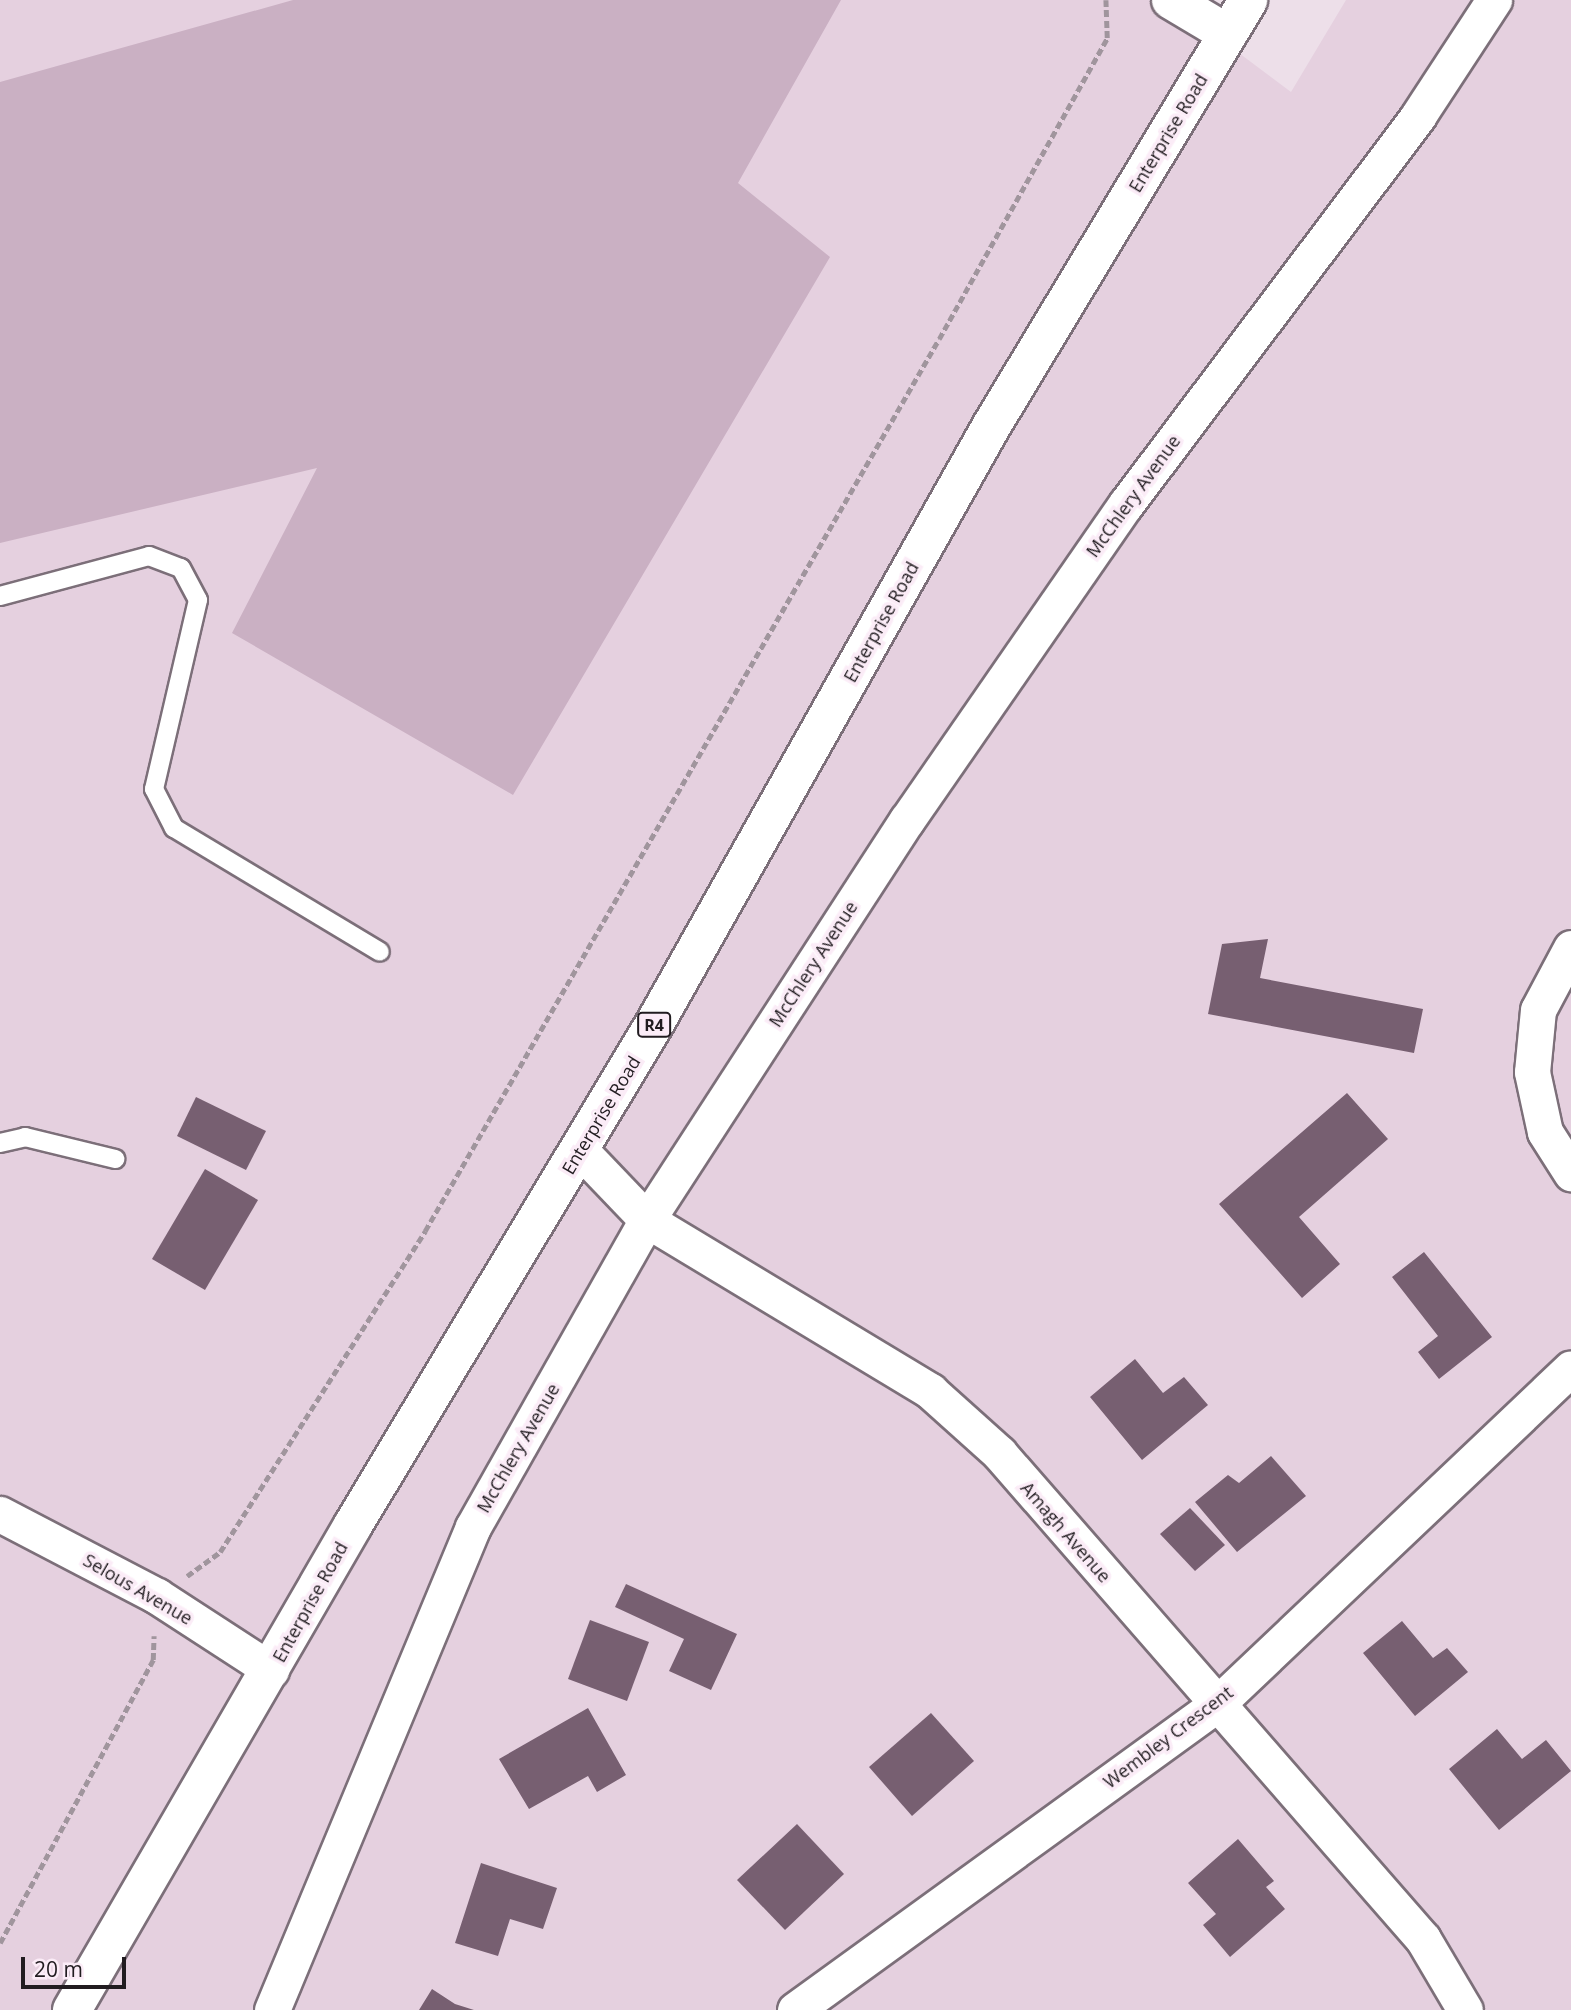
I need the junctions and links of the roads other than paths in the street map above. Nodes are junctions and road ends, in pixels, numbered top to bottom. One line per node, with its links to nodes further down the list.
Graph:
1 (1171, 0): 4 (main road)
2 (1248, 0): 4 (main road, R4)
3 (1494, 0): 12 (street, McChlery Avenue)
4 (1228, 34): 9 (main road, Enterprise Road / R4)
5 (0, 596): 7 (lane)
6 (1571, 948): 11 (street)
7 (380, 952)
8 (0, 1143): 10 (lane)
9 (580, 1150): 12 (street, Amagh Avenue); 15 (main road, Enterprise Road / R4)
10 (115, 1160)
11 (1571, 1173)
12 (647, 1220): 16 (street, Amagh Avenue); 18 (street, McChlery Avenue)
13 (1571, 1368): 16 (street, Wembley Crescent)
14 (0, 1514): 15 (street, Selous Avenue)
15 (271, 1670): 17 (main road, Enterprise Road / R4)
16 (1216, 1705): 19 (street, Wembley Crescent); 20 (street, Amagh Avenue)
17 (72, 2010)
18 (272, 2010)
19 (795, 2010)
20 (1465, 2010)

